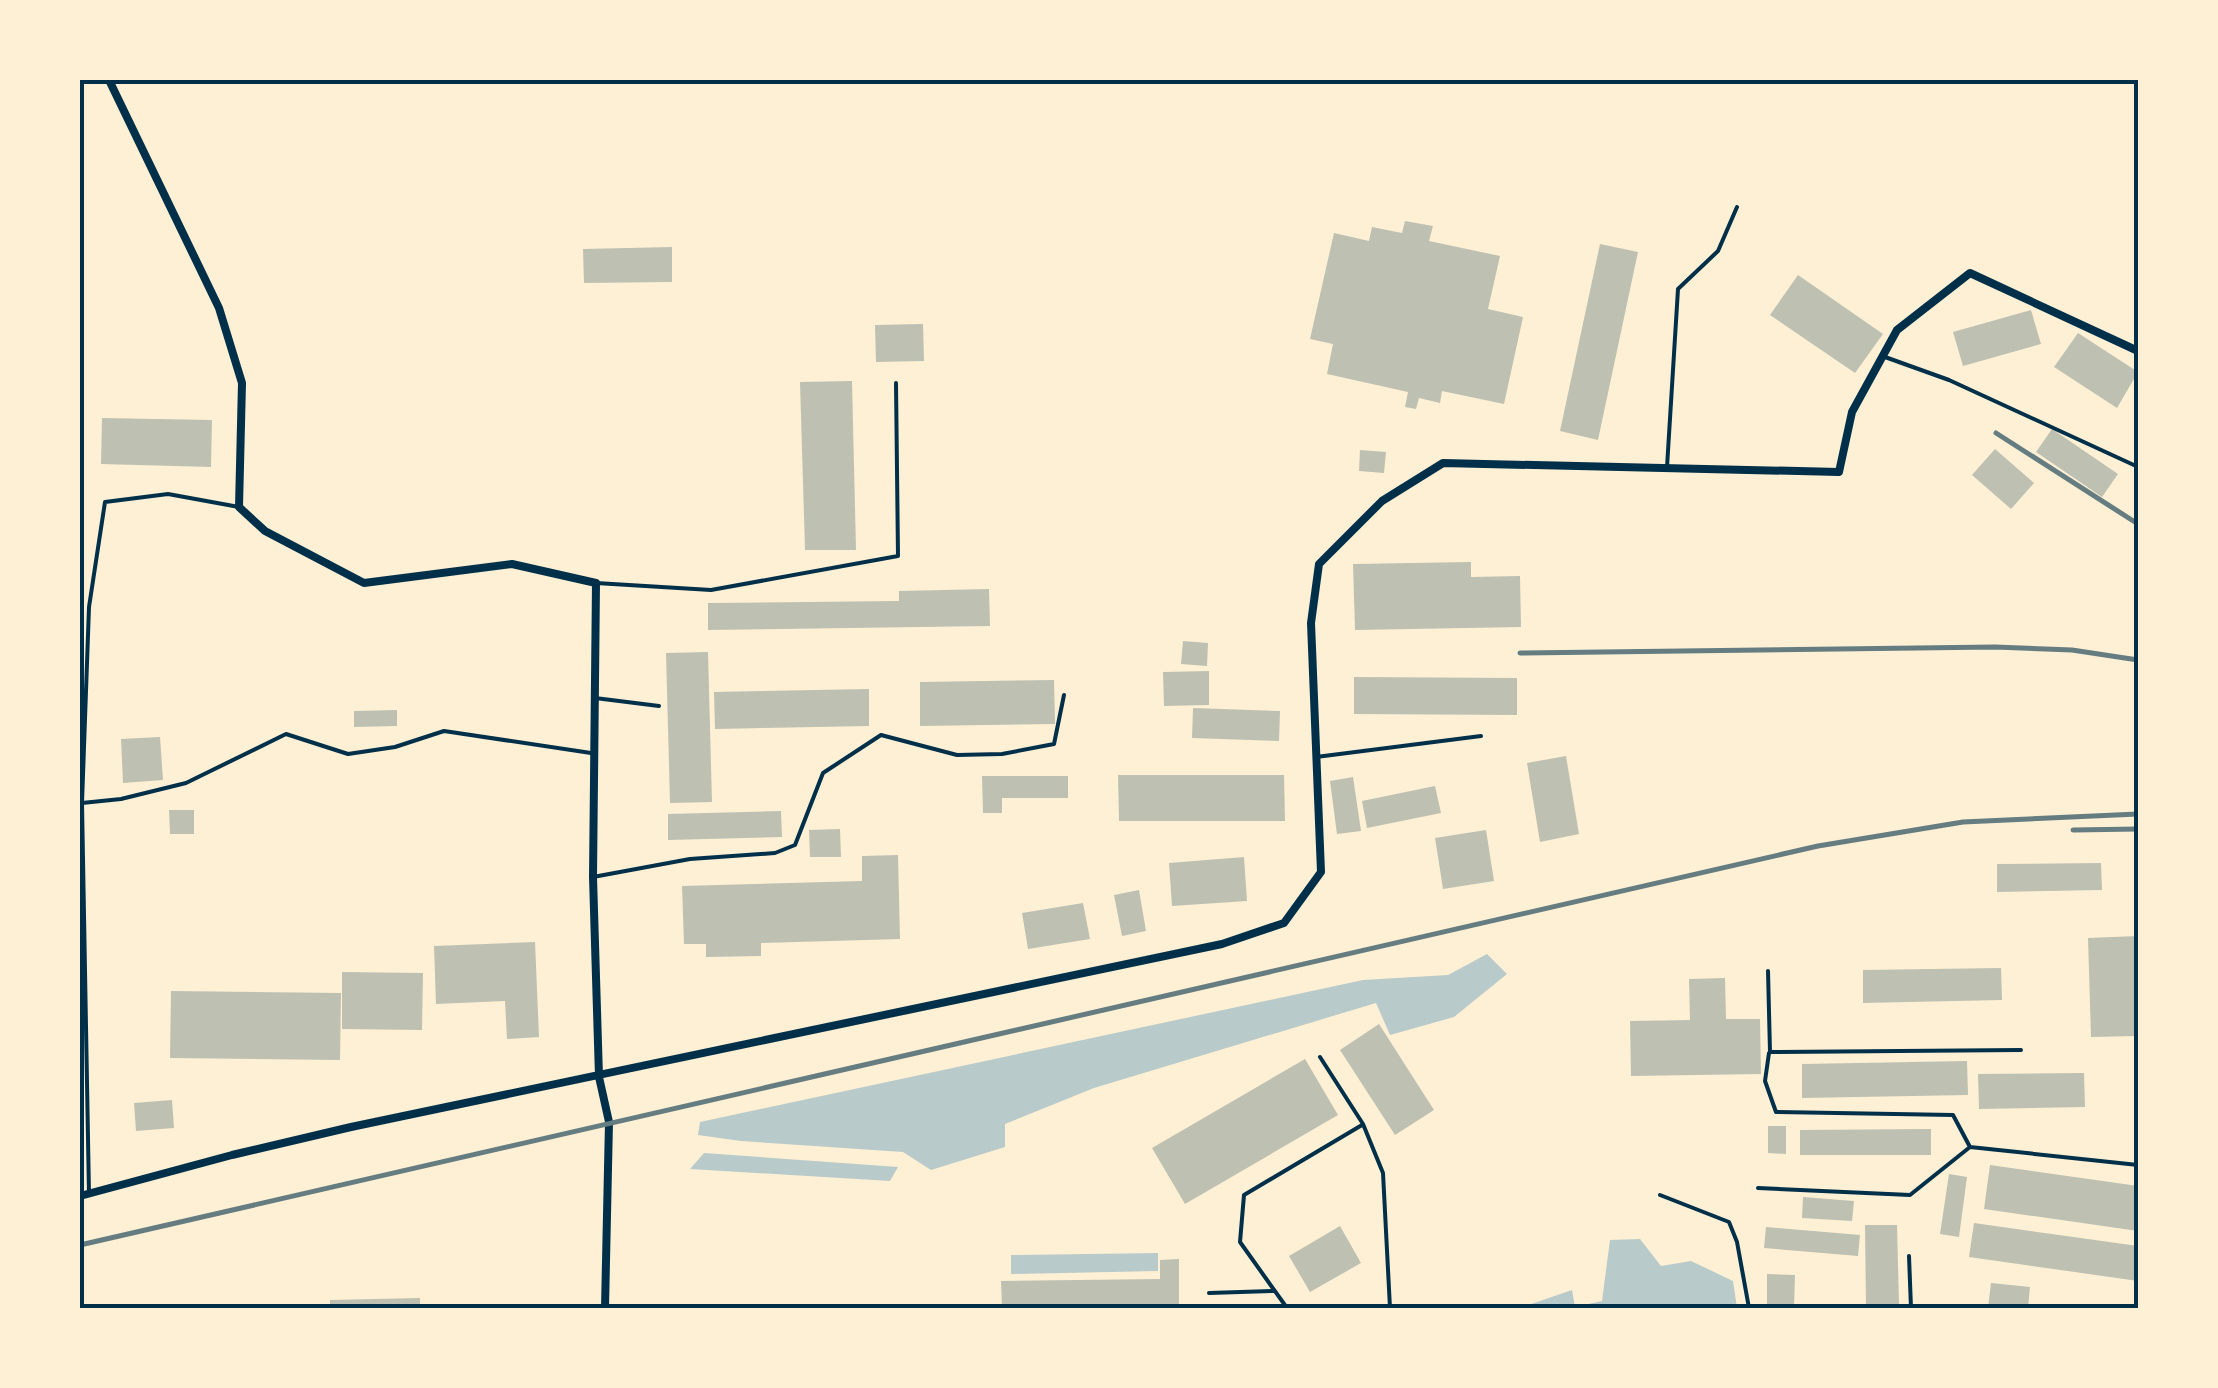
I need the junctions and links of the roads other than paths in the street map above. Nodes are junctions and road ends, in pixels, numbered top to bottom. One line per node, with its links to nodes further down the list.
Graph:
1 (109, 80): 8 (street)
2 (1737, 207): 7 (lane)
3 (2138, 352): 4 (street)
4 (1885, 357): 6 (lane); 7 (street)
5 (896, 384): 9 (lane)
6 (2136, 466)
7 (1668, 467): 15 (street)
8 (239, 508): 9 (street); 16 (lane)
9 (596, 582): 11 (street)
10 (1064, 695): 17 (lane)
11 (595, 698): 12 (lane); 14 (street)
12 (659, 706)
13 (1482, 736): 15 (lane)
14 (594, 754): 16 (lane); 17 (street)
15 (1316, 757): 22 (street)
16 (82, 803): 27 (lane)
17 (593, 877): 22 (street)
18 (1768, 971): 20 (lane)
19 (2021, 1050): 20 (lane)
20 (1770, 1052): 24 (lane)
21 (1320, 1056): 23 (lane)
22 (599, 1077): 27 (street); 32 (street)
23 (1363, 1124): 30 (lane); 34 (lane)
24 (1970, 1148): 25 (lane); 26 (lane)
25 (2138, 1166)
26 (1758, 1188)
27 (84, 1195)
28 (1660, 1195): 35 (lane)
29 (1909, 1256): 36 (lane)
30 (1274, 1290): 31 (lane); 33 (lane)
31 (1209, 1293)
32 (606, 1308)
33 (1287, 1308)
34 (1390, 1308)
35 (1749, 1308)
36 (1911, 1308)

